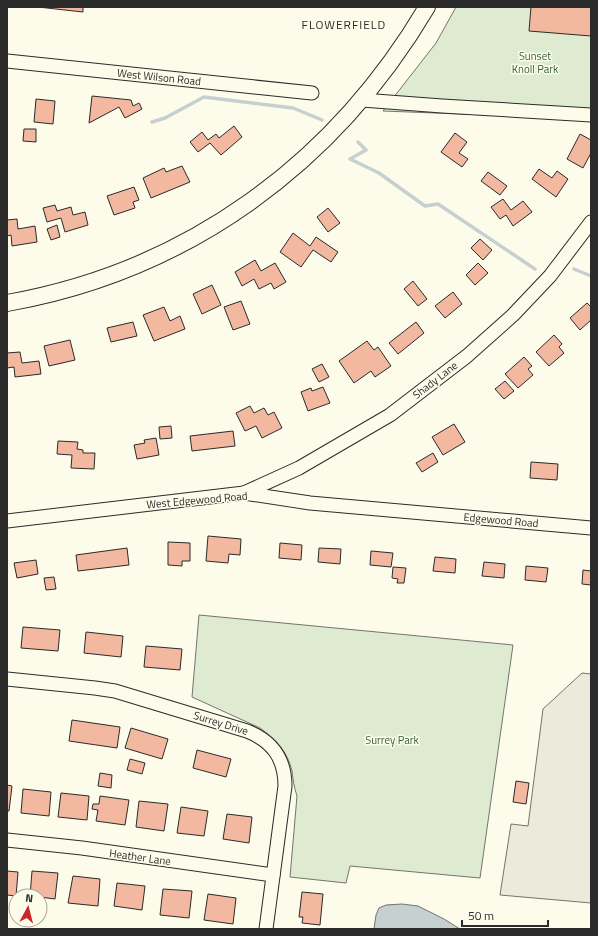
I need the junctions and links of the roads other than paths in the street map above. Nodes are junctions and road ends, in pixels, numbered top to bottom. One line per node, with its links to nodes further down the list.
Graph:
1 (427, 7): 4 (main road)
2 (7, 61): 3 (street, West Wilson Road)
3 (312, 93)
4 (362, 100): 5 (street); 7 (main road)
5 (591, 115)
6 (591, 222): 8 (street, Shady Lane)
7 (7, 303)
8 (244, 493): 9 (street, West Edgewood Road); 10 (street, West Edgewood Road)
9 (411, 511): 11 (street, Edgewood Road)
10 (7, 521)
11 (591, 528)
12 (7, 679): 14 (street, Surrey Drive)
13 (7, 840): 14 (street, Heather Lane)
14 (273, 875): 15 (street, Surrey Drive)
15 (266, 929)

